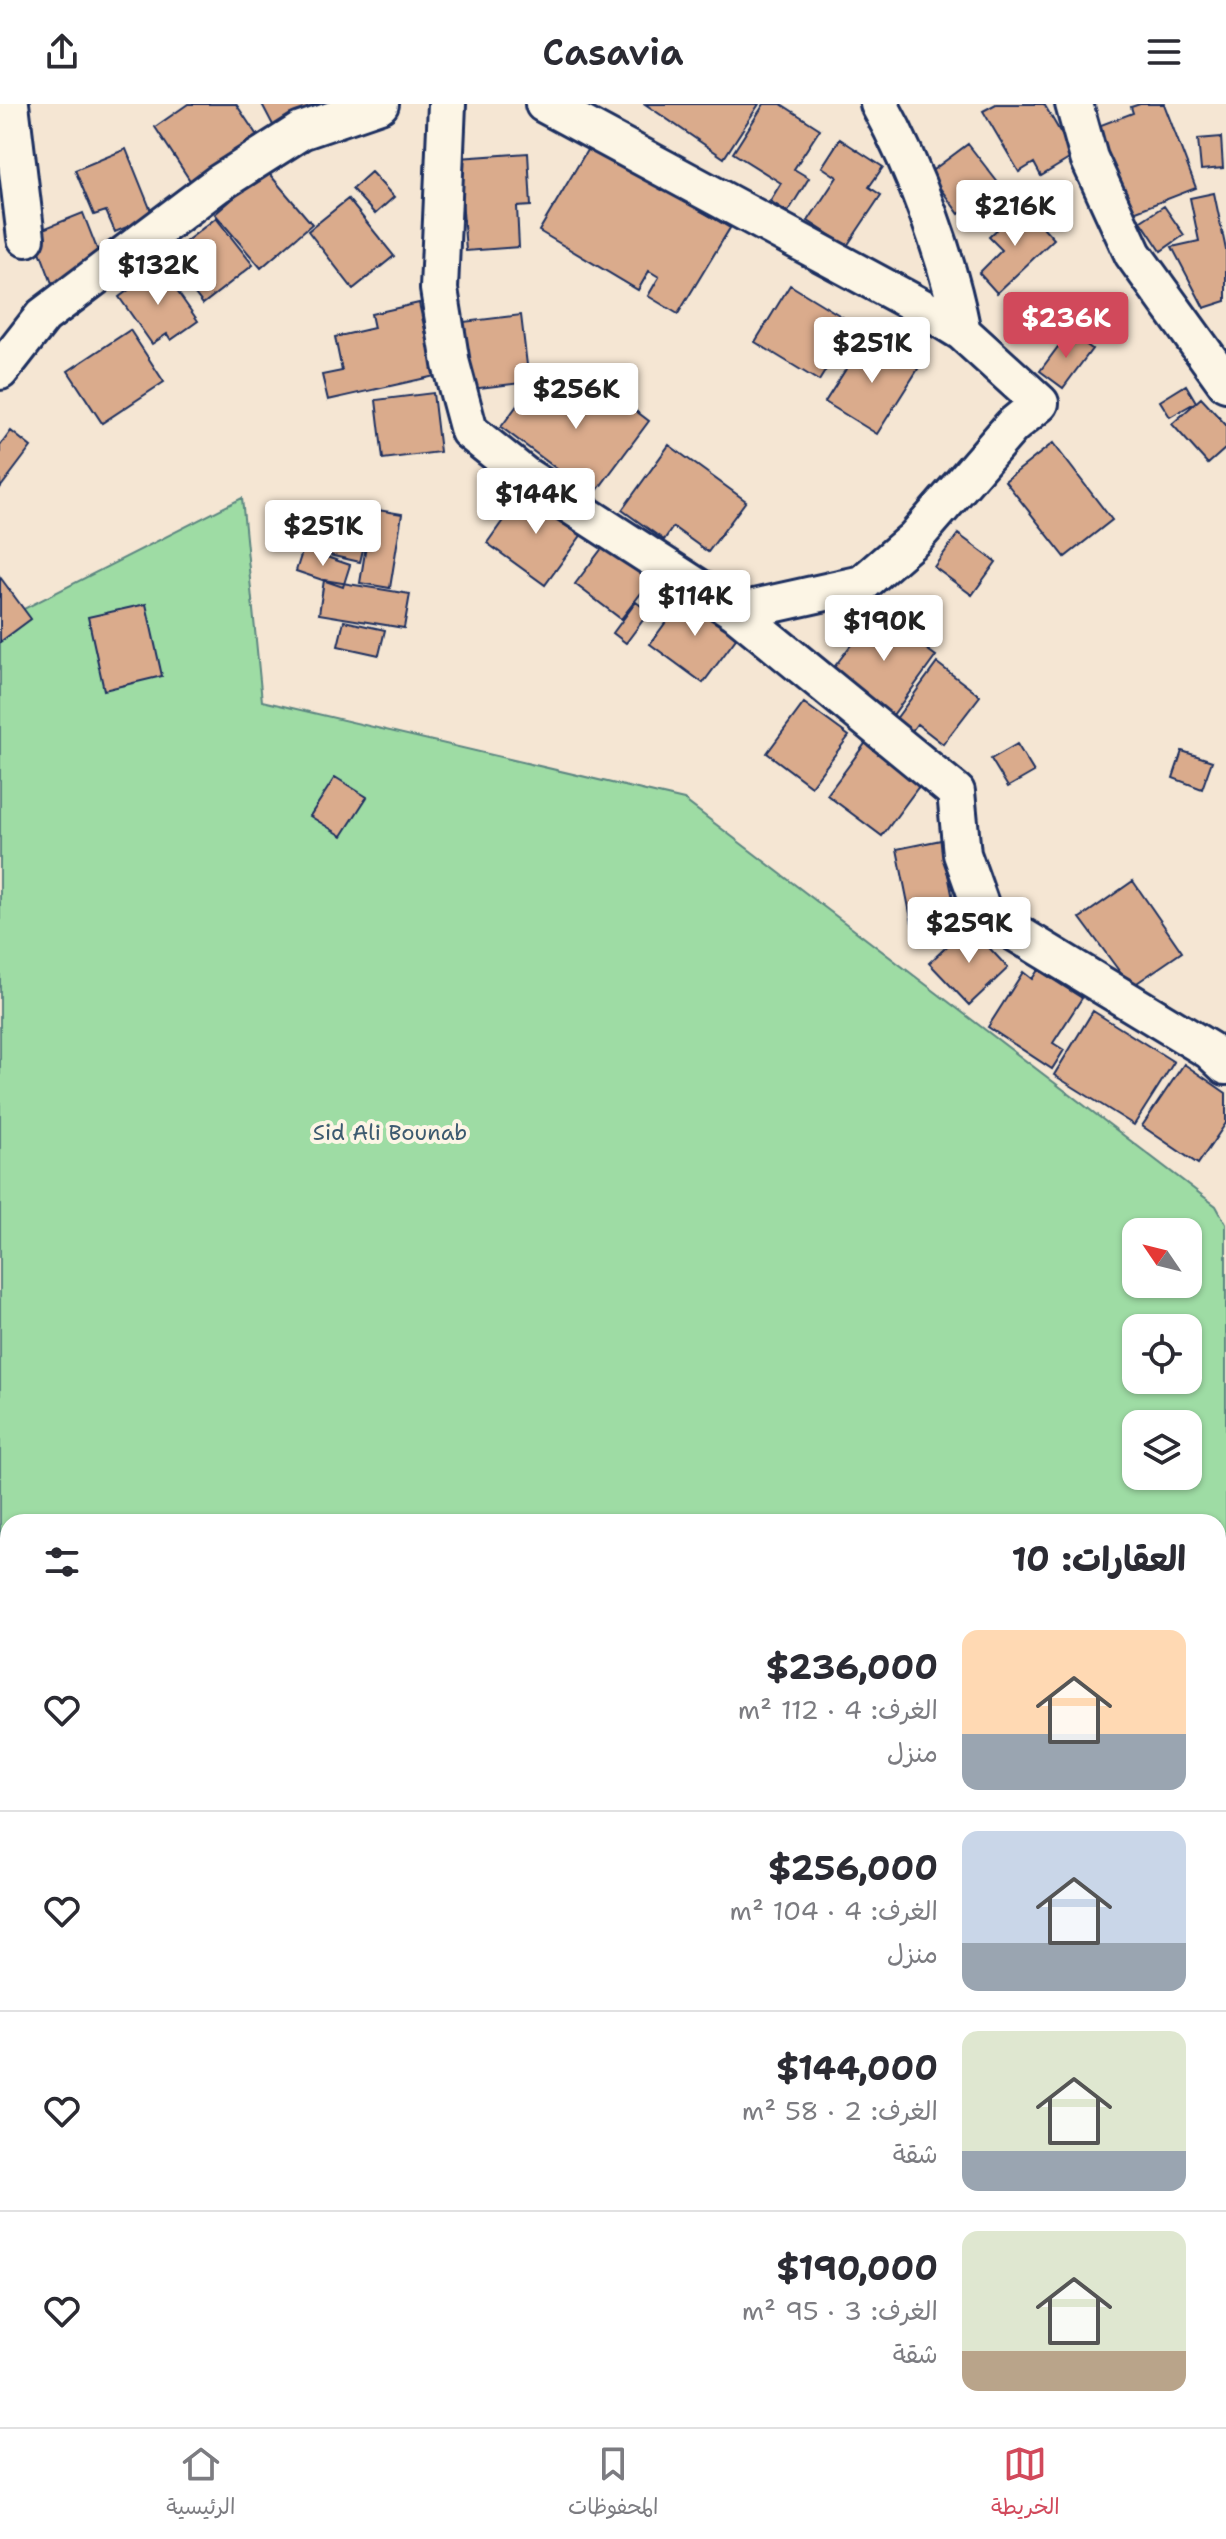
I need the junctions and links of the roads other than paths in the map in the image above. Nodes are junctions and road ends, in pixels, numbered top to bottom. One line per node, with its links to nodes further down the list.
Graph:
1 (10, 104): 7 (street)
2 (380, 104): 9 (street)
3 (447, 104): 11 (street)
4 (544, 104): 8 (street)
5 (879, 104): 8 (street)
6 (1074, 104): 10 (street)
7 (26, 238)
8 (962, 332): 11 (street)
9 (0, 371)
10 (1226, 383)
11 (736, 612): 12 (street)
12 (1226, 1066)

